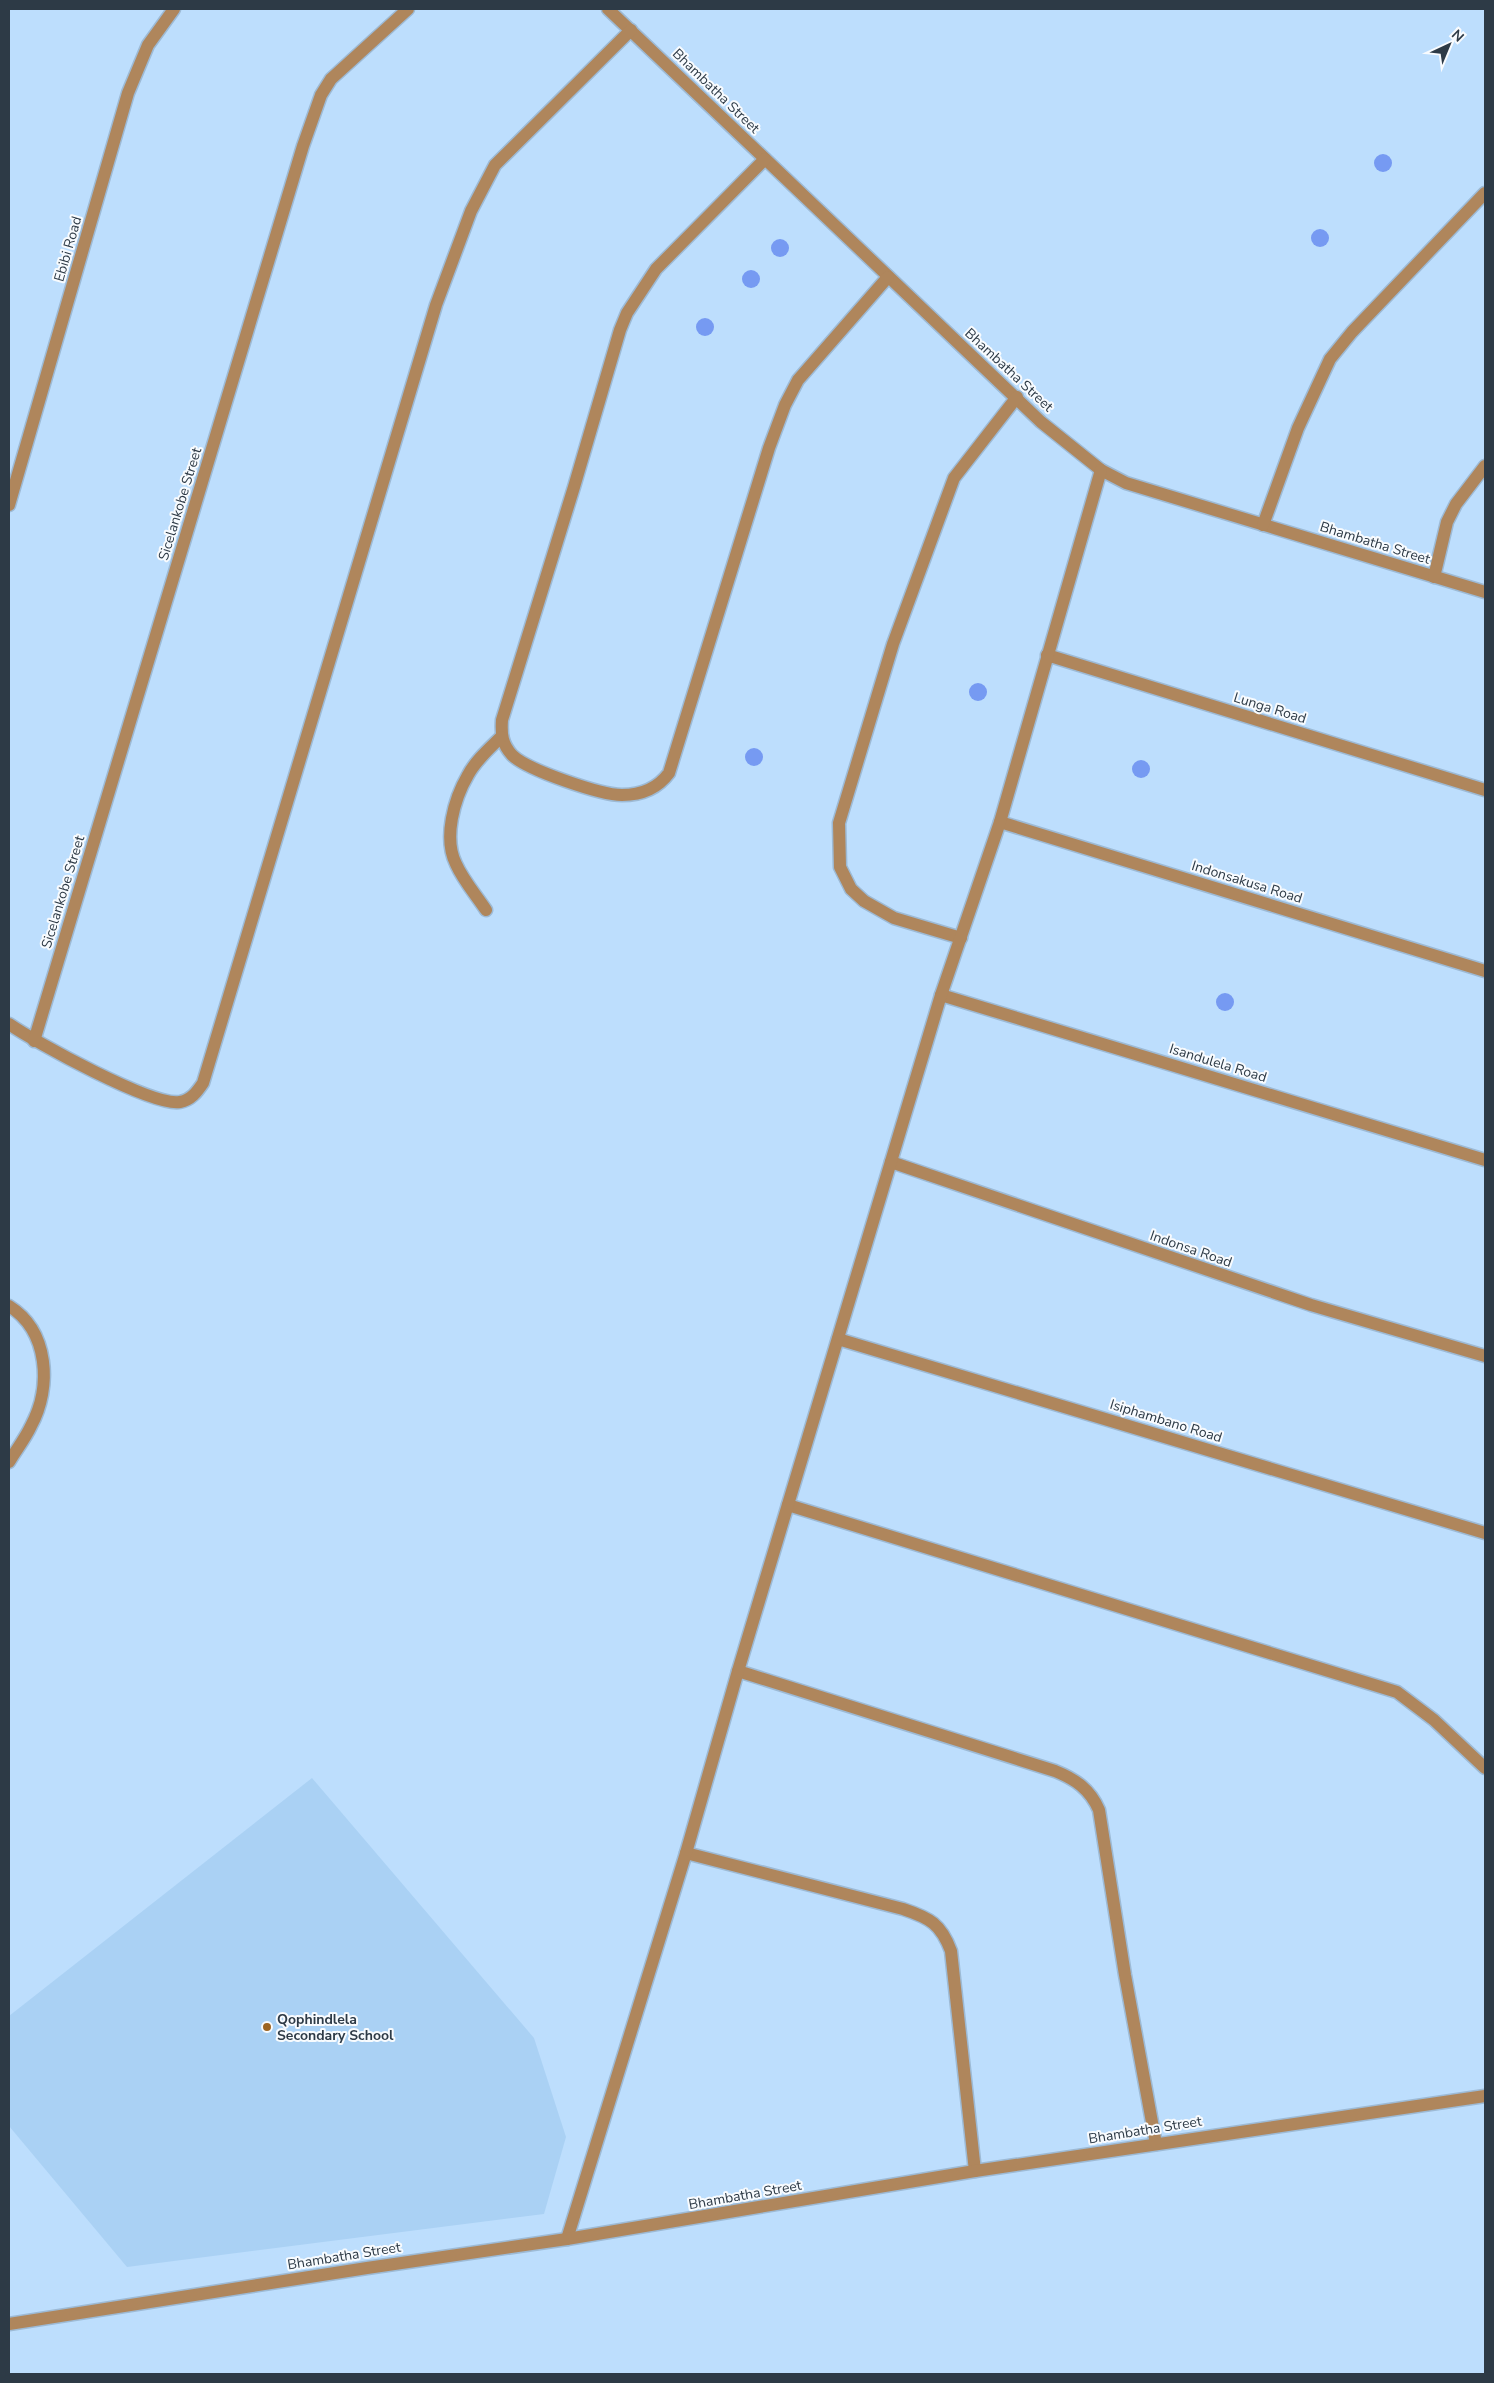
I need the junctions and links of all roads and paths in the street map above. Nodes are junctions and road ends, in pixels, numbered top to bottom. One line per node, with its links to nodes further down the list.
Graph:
1 (174, 9): 11 (street, Ebibi Road)
2 (408, 9): 24 (street, Sicelankobe Street)
3 (608, 9): 4 (street, Bhambatha Street)
4 (631, 30): 5 (street, Bhambatha Street); 24 (street)
5 (765, 159): 7 (street, Bhambatha Street); 16 (street)
6 (1485, 193): 12 (street)
7 (888, 277): 8 (street, Bhambatha Street); 16 (street)
8 (1017, 397): 10 (street, Bhambatha Street); 20 (street)
9 (1485, 466): 13 (street)
10 (1102, 470): 12 (street, Bhambatha Street); 15 (street)
11 (9, 505)
12 (1263, 525): 13 (street, Bhambatha Street)
13 (1434, 577): 14 (street, Bhambatha Street)
14 (1485, 592)
15 (1047, 655): 17 (street, Lunga Road); 18 (street)
16 (501, 737): 19 (street)
17 (1485, 790)
18 (1000, 822): 20 (street); 21 (street, Indonsakusa Road)
19 (486, 910)
20 (961, 938): 22 (street)
21 (1485, 972)
22 (941, 995): 25 (street, Isandulela Road); 26 (street)
23 (9, 1024): 24 (street)
24 (34, 1041)
25 (1485, 1160)
26 (891, 1162): 28 (street); 29 (street, Indonsa Road)
27 (9, 1306): 30 (street)
28 (838, 1339): 31 (street); 32 (street, Isiphambano Road)
29 (1485, 1356)
30 (9, 1462)
31 (788, 1505): 33 (street); 34 (street)
32 (1485, 1533)
33 (738, 1671): 35 (street); 37 (street)
34 (1485, 1768)
35 (686, 1853): 38 (street); 39 (street)
36 (1485, 2096): 37 (street, Bhambatha Street)
37 (1156, 2144): 38 (street, Bhambatha Street)
38 (975, 2171): 39 (street, Bhambatha Street)
39 (567, 2239): 40 (street, Bhambatha Street)
40 (9, 2324)

